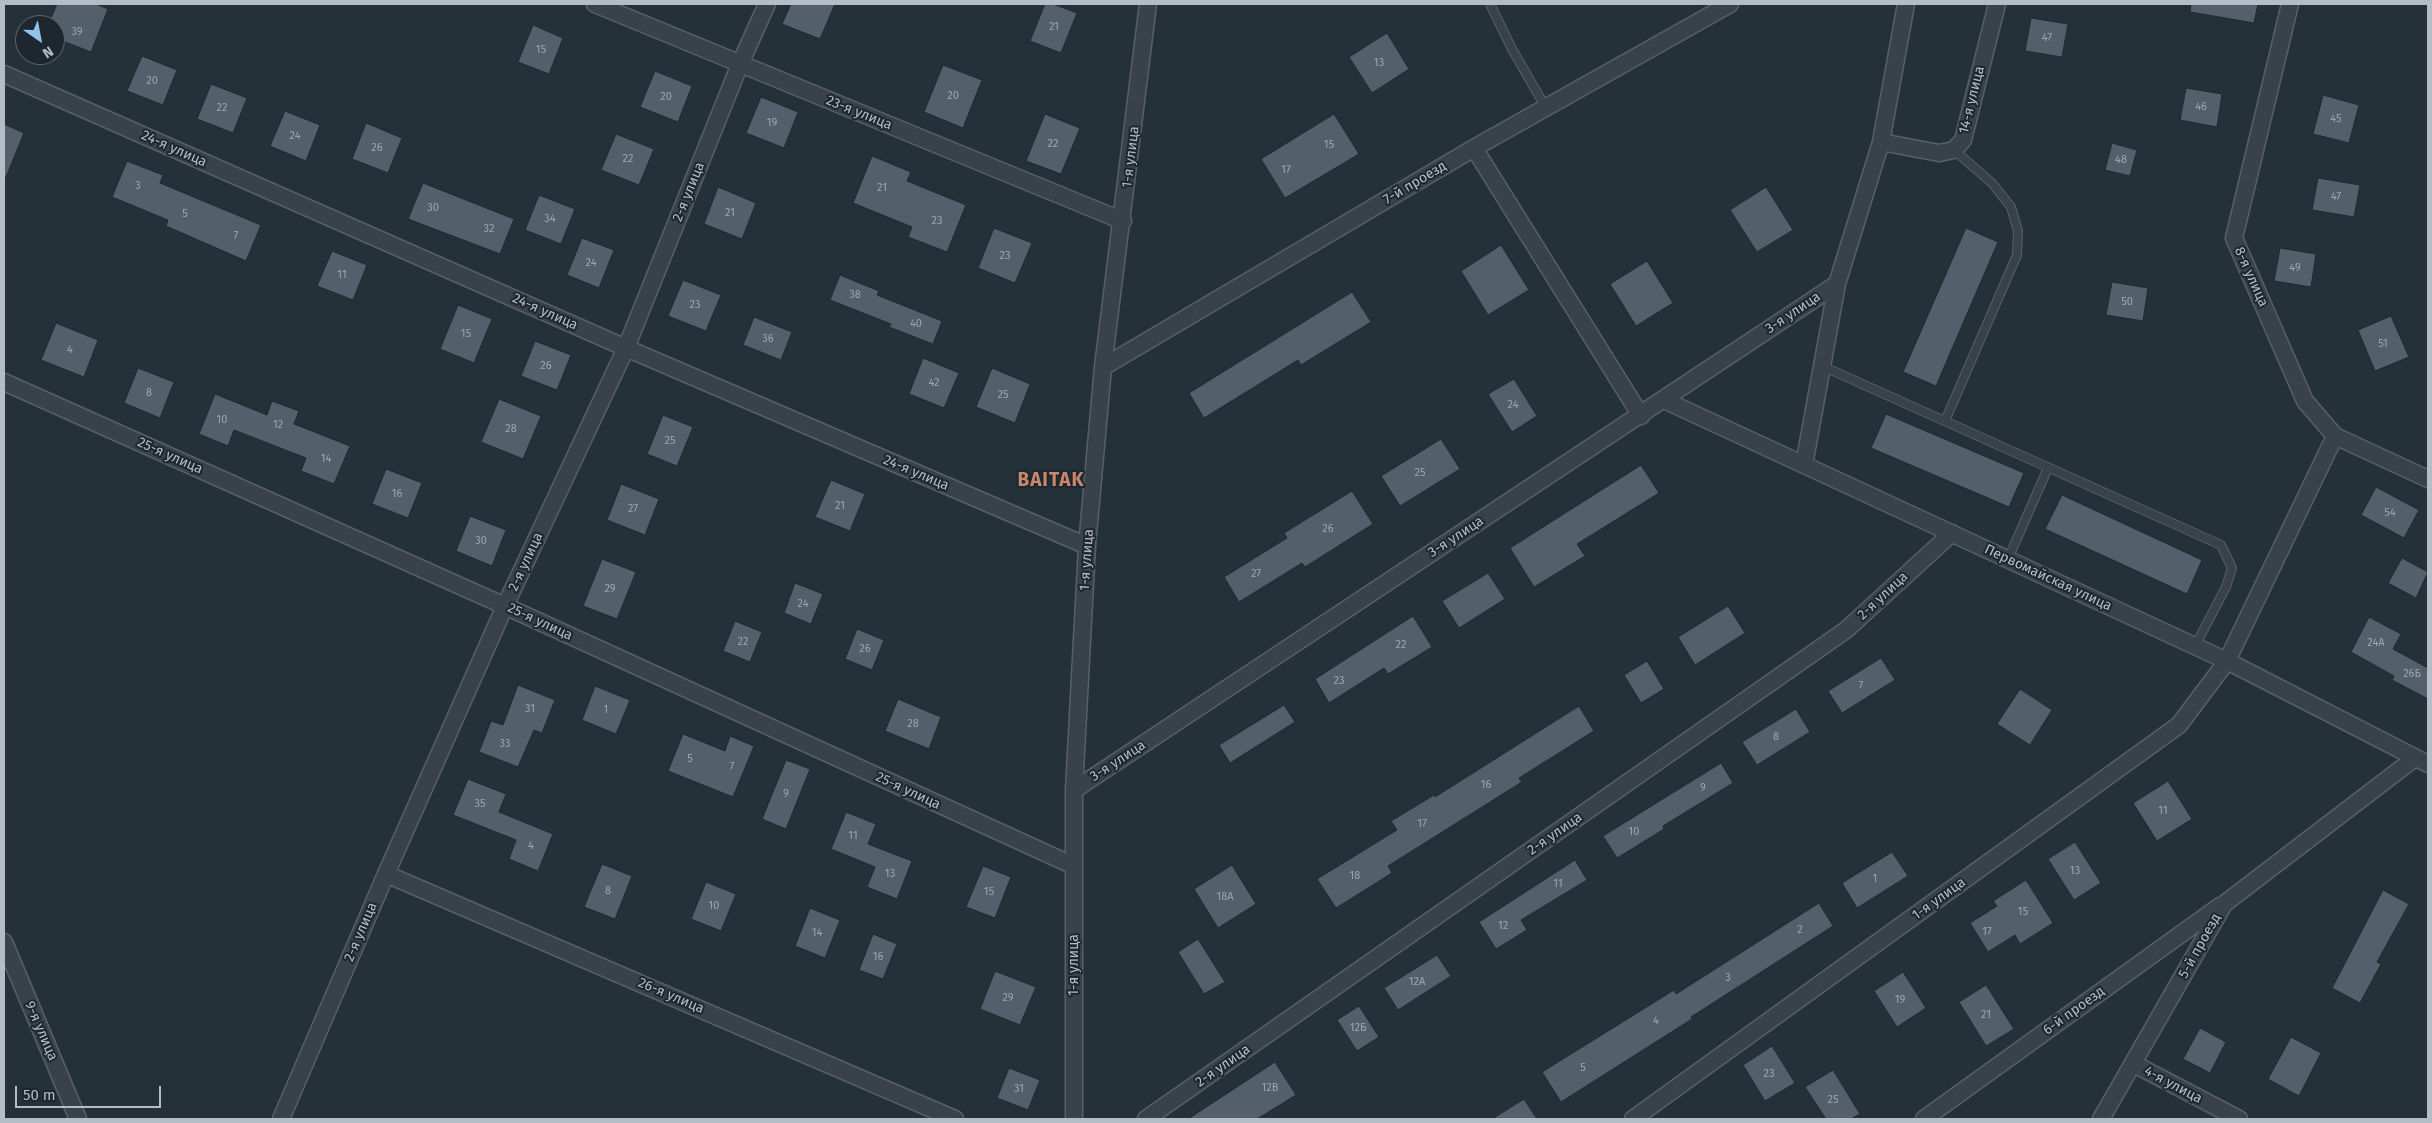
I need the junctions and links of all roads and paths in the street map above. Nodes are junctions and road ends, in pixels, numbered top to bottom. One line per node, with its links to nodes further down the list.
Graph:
1 (595, 4): 9 (street, 23-я улица)
2 (767, 4): 9 (street, 2-я улица)
3 (1148, 4): 15 (street, 1-я улица)
4 (1490, 4): 11 (lane)
5 (1730, 4): 11 (street, 7-й проезд)
6 (1906, 4): 12 (street)
7 (1997, 4): 14 (street, 14-я улица)
8 (2290, 4): 24 (street, 8-я улица)
9 (740, 64): 15 (street, 23-я улица); 17 (street, 2-я улица)
10 (4, 74): 17 (street, 24-я улица)
11 (1546, 108): 13 (street, 7-й проезд)
12 (1881, 142): 14 (street, 14-я улица); 16 (street)
13 (1474, 148): 19 (street, 7-й проезд); 22 (street)
14 (1954, 150): 23 (lane)
15 (1123, 220): 19 (street, 1-я улица)
16 (1837, 284): 18 (street); 21 (street, 3-я улица)
17 (626, 348): 29 (street, 24-я улица); 31 (street, 2-я улица)
18 (1822, 366): 23 (lane); 25 (street)
19 (1104, 367): 29 (street, 1-я улица)
20 (4, 382): 31 (street, 25-я улица)
21 (1664, 400): 22 (street, 3-я улица); 25 (street, Первомайская улица)
22 (1641, 416): 35 (street, 3-я улица)
23 (1945, 421): 26 (lane)
24 (2335, 436): 27 (street, 8-я улица); 33 (street, 1-я улица)
25 (1804, 465): 28 (street, Первомайская улица)
26 (2048, 468): 30 (lane); 32 (lane)
27 (2428, 479)
28 (1952, 533): 30 (street, Первомайская улица); 45 (street, 2-я улица)
29 (1087, 546): 35 (street, 1-я улица)
30 (2008, 559): 32 (street, Первомайская улица)
31 (505, 606): 36 (street, 25-я улица); 37 (street, 2-я улица)
32 (2195, 646): 33 (street, Первомайская улица)
33 (2227, 661): 34 (street, Первомайская улица); 46 (street, 1-я улица)
34 (2422, 761): 38 (street, 5-й проезд)
35 (1074, 790): 36 (street, 1-я улица)
36 (1074, 866): 44 (street, 1-я улица)
37 (386, 874): 42 (street, 2-я улица); 43 (street, 26-я улица)
38 (2224, 904): 40 (street, 5-й проезд); 47 (street, 6-й проезд)
39 (4, 942): 41 (street, 9-я улица)
40 (2134, 1064): 48 (street, 5-й проезд); 49 (street, 4-я улица)
41 (78, 1119)
42 (281, 1119)
43 (956, 1119)
44 (1074, 1119)
45 (1146, 1119)
46 (1633, 1119)
47 (1924, 1119)
48 (2101, 1119)
49 (2239, 1119)

